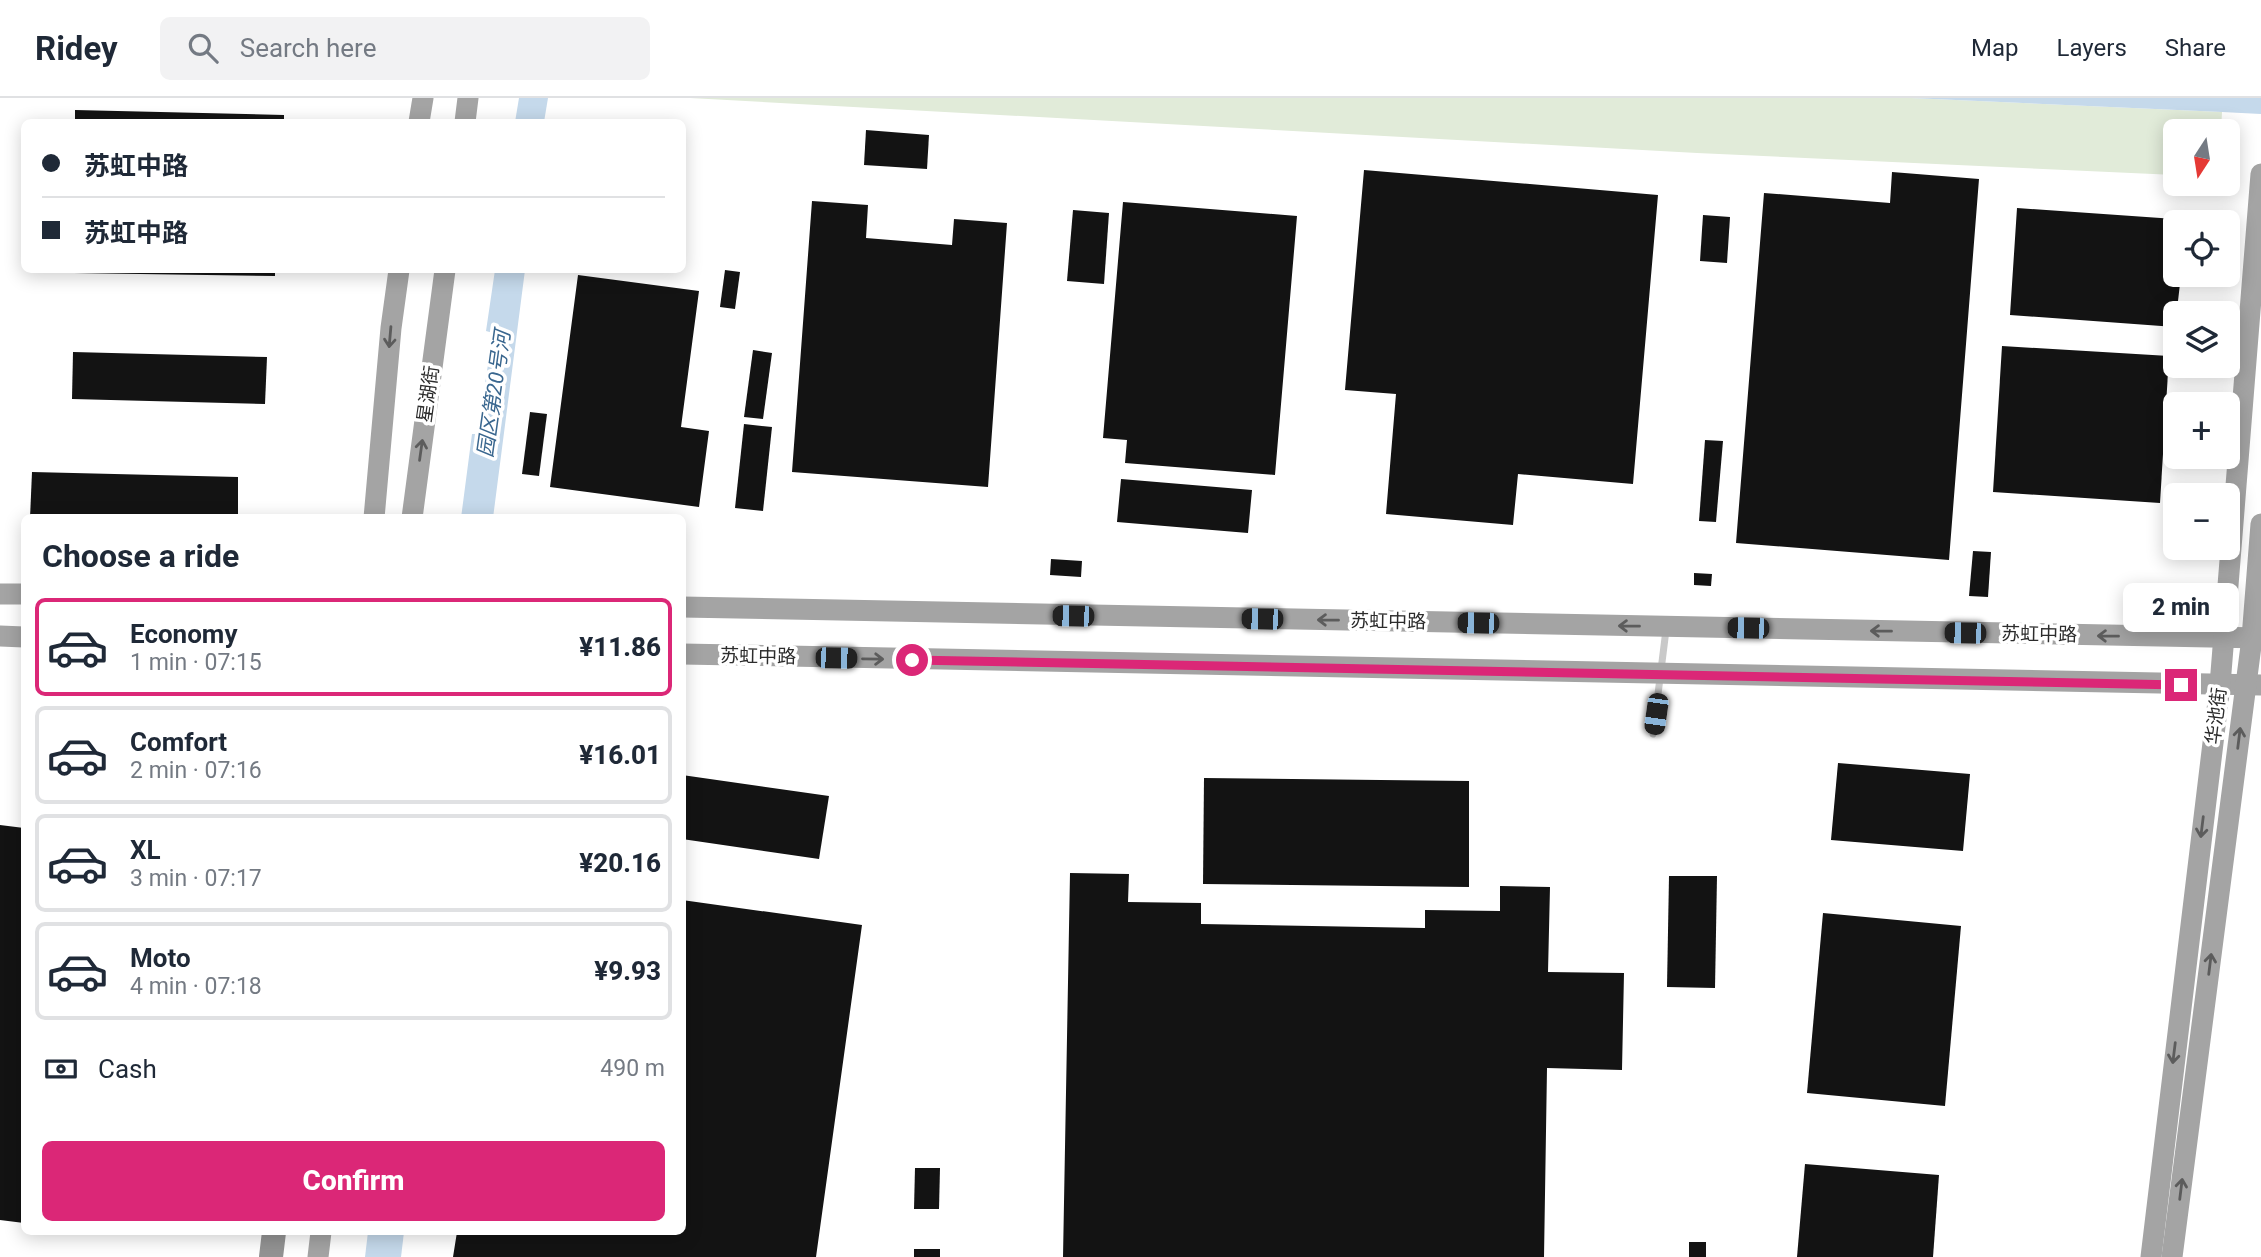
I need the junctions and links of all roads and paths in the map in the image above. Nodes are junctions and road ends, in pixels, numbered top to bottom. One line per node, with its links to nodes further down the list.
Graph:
1 (423, 98): 3 (main road)
2 (468, 98): 4 (main road)
3 (420, 119)
4 (464, 119)
5 (2261, 174): 17 (main road, 华池街)
6 (399, 273): 8 (main road, one-way to 8)
7 (445, 273): 9 (main road, 星湖街, one-way to 7)
8 (374, 514)
9 (413, 514)
10 (2261, 524): 18 (main road, 华池街)
11 (0, 594): 12 (main road)
12 (21, 594)
13 (686, 607): 14 (main road, 苏虹中路, one-way to 13)
14 (1666, 627): 17 (main road, 苏虹中路, one-way to 14); 20 (lane)
15 (0, 636): 16 (main road)
16 (21, 636)
17 (2225, 638): 18 (main road, 苏虹中路); 21 (main road, 华池街)
18 (2257, 638): 22 (main road, 华池街)
19 (686, 654): 20 (main road, 苏虹中路, one-way to 20)
20 (1661, 674): 21 (main road, 苏虹中路); 23 (lane)
21 (2220, 685): 22 (main road, 苏虹中路); 30 (main road, 华池街, one-way to 30)
22 (2253, 685): 31 (main road, 华池街, one-way to 22)
23 (1653, 734)
24 (274, 1235): 27 (highway)
25 (286, 1235): 28 (main road)
26 (321, 1235): 29 (main road)
27 (271, 1257)
28 (283, 1257)
29 (318, 1257)
30 (2151, 1257)
31 (2172, 1257)

